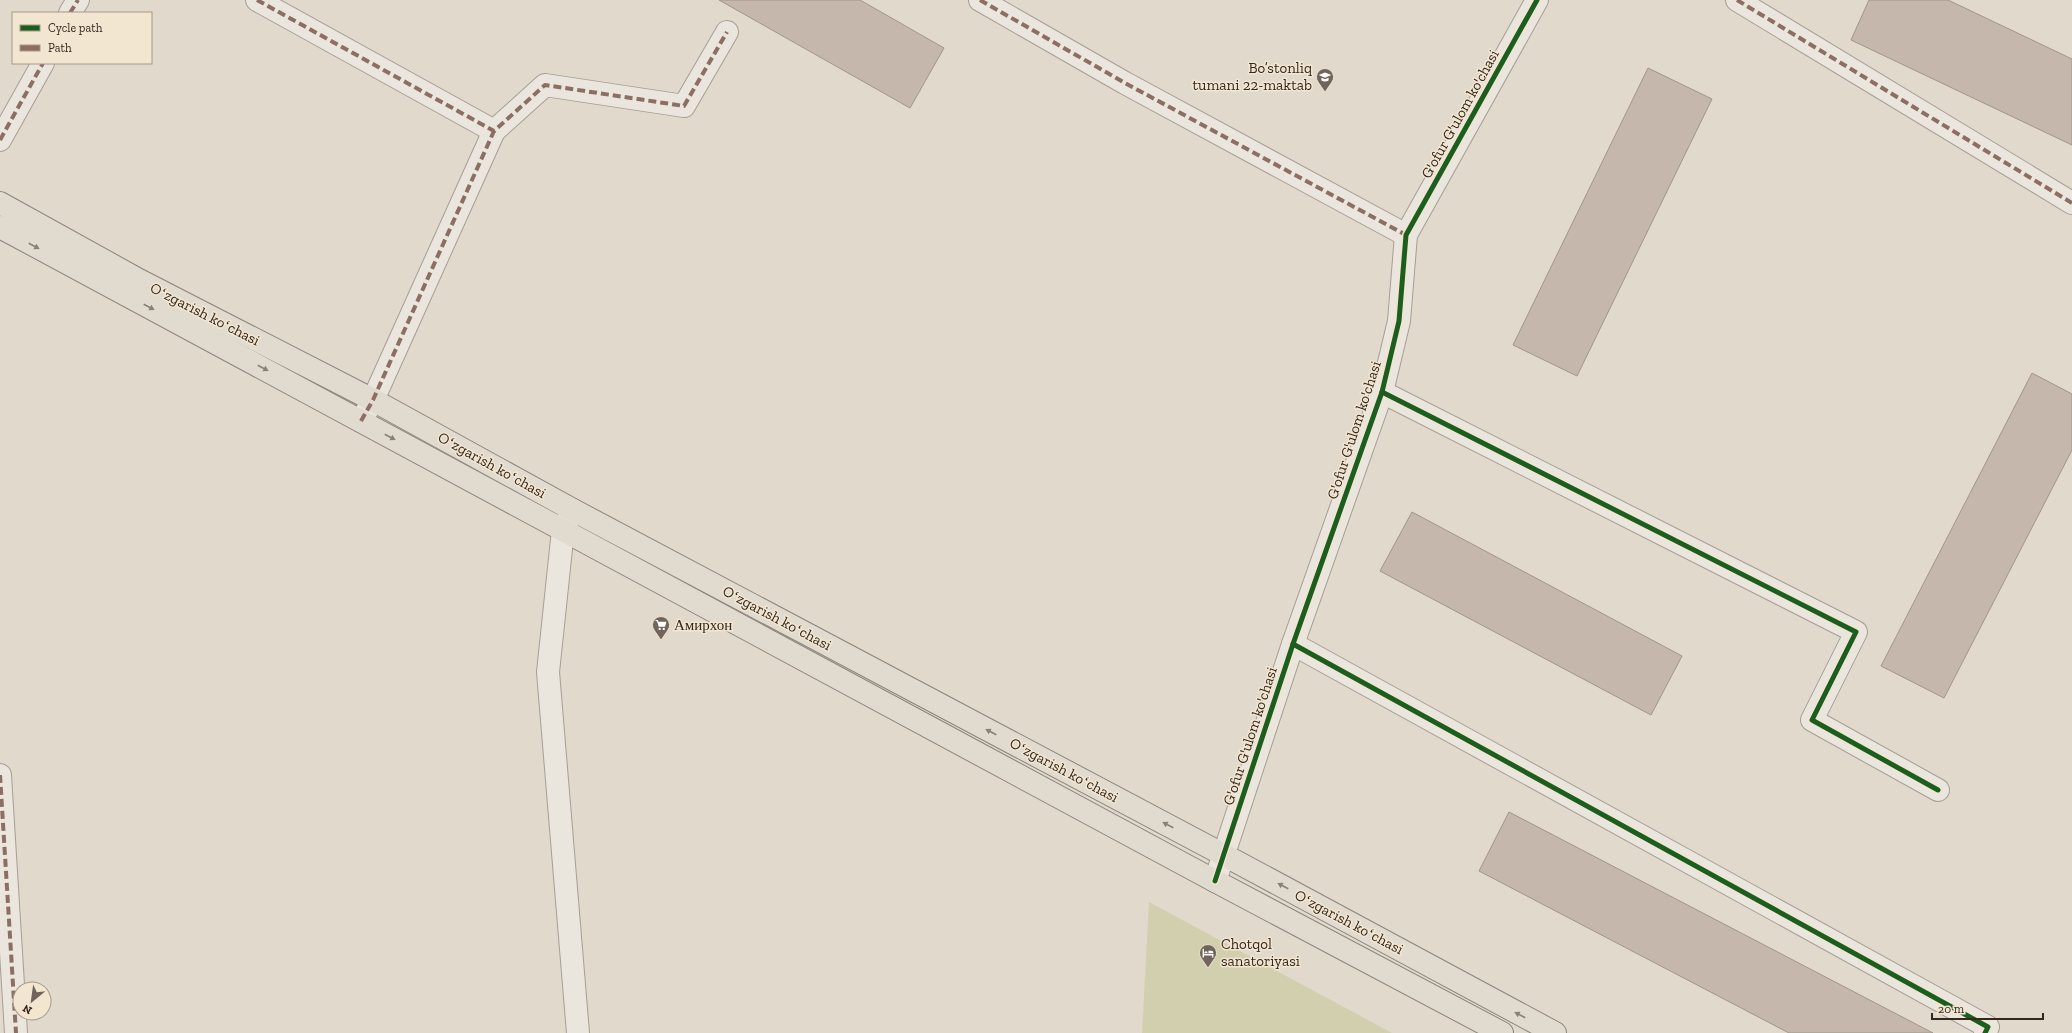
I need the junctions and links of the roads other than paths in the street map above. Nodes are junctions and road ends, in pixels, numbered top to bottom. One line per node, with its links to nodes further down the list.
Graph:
1 (78, 0): 6 (street)
2 (257, 0): 9 (street)
3 (980, 0): 14 (street)
4 (1537, 0): 14 (street, G'ofur G'ulom ko'chasi)
5 (1737, 0): 12 (street)
6 (71, 12)
7 (728, 32): 9 (street)
8 (42, 64): 10 (street)
9 (494, 131): 16 (street)
10 (0, 140)
11 (0, 203): 16 (main road, Oʻzgarish koʻchasi)
12 (2072, 203)
13 (0, 227): 17 (main road, Oʻzgarish koʻchasi, one-way to 17)
14 (1406, 235): 15 (street, G'ofur G'ulom ko'chasi)
15 (1382, 392): 20 (street, G'ofur G'ulom ko'chasi); 22 (street)
16 (373, 400): 17 (street); 18 (main road, Oʻzgarish koʻchasi)
17 (361, 421): 19 (main road, Oʻzgarish koʻchasi, one-way to 19)
18 (573, 510): 19 (street); 23 (main road, Oʻzgarish koʻchasi, one-way to 18)
19 (563, 530): 24 (main road, Oʻzgarish koʻchasi); 26 (street)
20 (1292, 644): 23 (street, G'ofur G'ulom ko'chasi); 29 (street)
21 (0, 776): 25 (street)
22 (1938, 790)
23 (1224, 855): 24 (street, G'ofur G'ulom ko'chasi); 28 (main road, Oʻzgarish koʻchasi, one-way to 23)
24 (1215, 881): 27 (main road, Oʻzgarish koʻchasi)
25 (16, 1033)
26 (578, 1033)
27 (1502, 1033)
28 (1555, 1033)
29 (1985, 1033)

